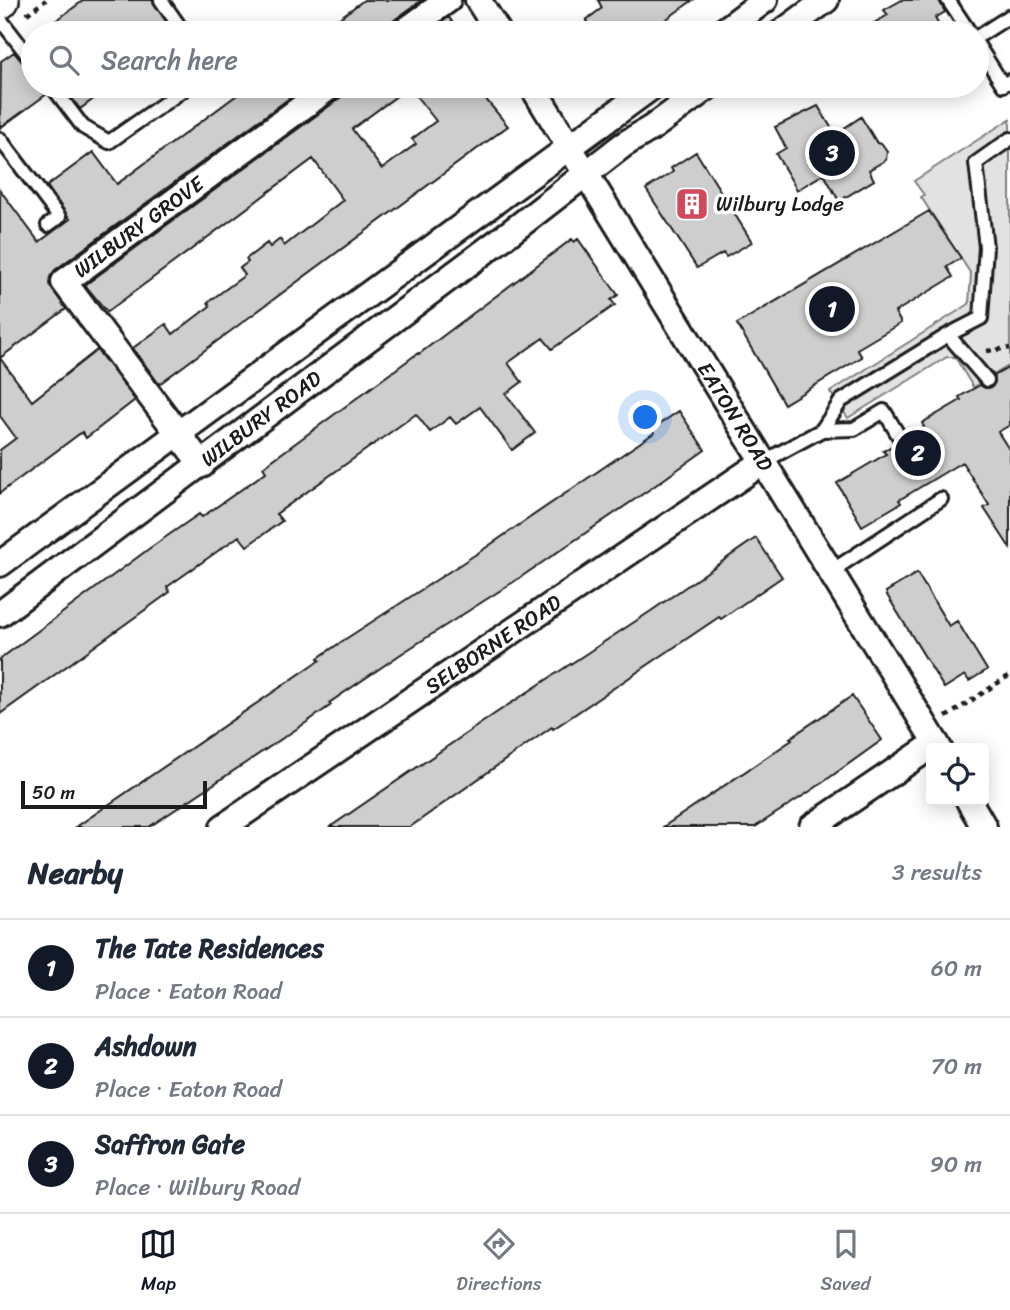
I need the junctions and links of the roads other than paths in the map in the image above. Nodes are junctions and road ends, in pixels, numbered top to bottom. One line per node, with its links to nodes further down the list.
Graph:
1 (161, 0): 9 (lane)
2 (447, 0): 10 (street)
3 (478, 0): 11 (street)
4 (765, 0): 12 (street)
5 (826, 0): 13 (street)
6 (948, 0): 14 (lane)
7 (1010, 16): 15 (lane)
8 (0, 19): 16 (lane)
9 (176, 21)
10 (418, 21)
11 (491, 21)
12 (738, 21)
13 (797, 21)
14 (962, 21)
15 (989, 29)
16 (21, 46)
17 (989, 63): 18 (lane)
18 (1010, 81)
19 (61, 98): 20 (lane)
20 (171, 98)
21 (315, 98): 37 (street, WILBURY GROVE)
22 (539, 98): 29 (street, EATON ROAD)
23 (637, 98): 29 (street, WILBURY ROAD)
24 (645, 98): 26 (street, WILBURY ROAD)
25 (693, 98): 26 (street, WILBURY ROAD)
26 (653, 127): 30 (street, WILBURY ROAD)
27 (0, 139): 32 (lane)
28 (1010, 139): 34 (lane)
29 (569, 148): 30 (street, EATON ROAD); 31 (street, WILBURY ROAD)
30 (586, 173): 33 (street, WILBURY ROAD); 39 (street, EATON ROAD)
31 (500, 197): 33 (street); 37 (street, WILBURY ROAD)
32 (48, 225)
33 (520, 225): 40 (street, WILBURY ROAD)
34 (948, 335): 35 (lane); 36 (lane)
35 (987, 380)
36 (822, 430): 38 (lane); 39 (lane)
37 (178, 433): 40 (street, WILBURY GROVE); 42 (street, WILBURY ROAD)
38 (903, 443)
39 (763, 461): 43 (street, EATON ROAD); 47 (street, SELBORNE ROAD)
40 (202, 465): 44 (street, WILBURY ROAD)
41 (941, 499): 43 (lane)
42 (0, 564)
43 (830, 572): 45 (street, EATON ROAD)
44 (0, 614)
45 (934, 740): 48 (street)
46 (972, 806): 49 (street)
47 (223, 827)
48 (812, 827)
49 (984, 827)

